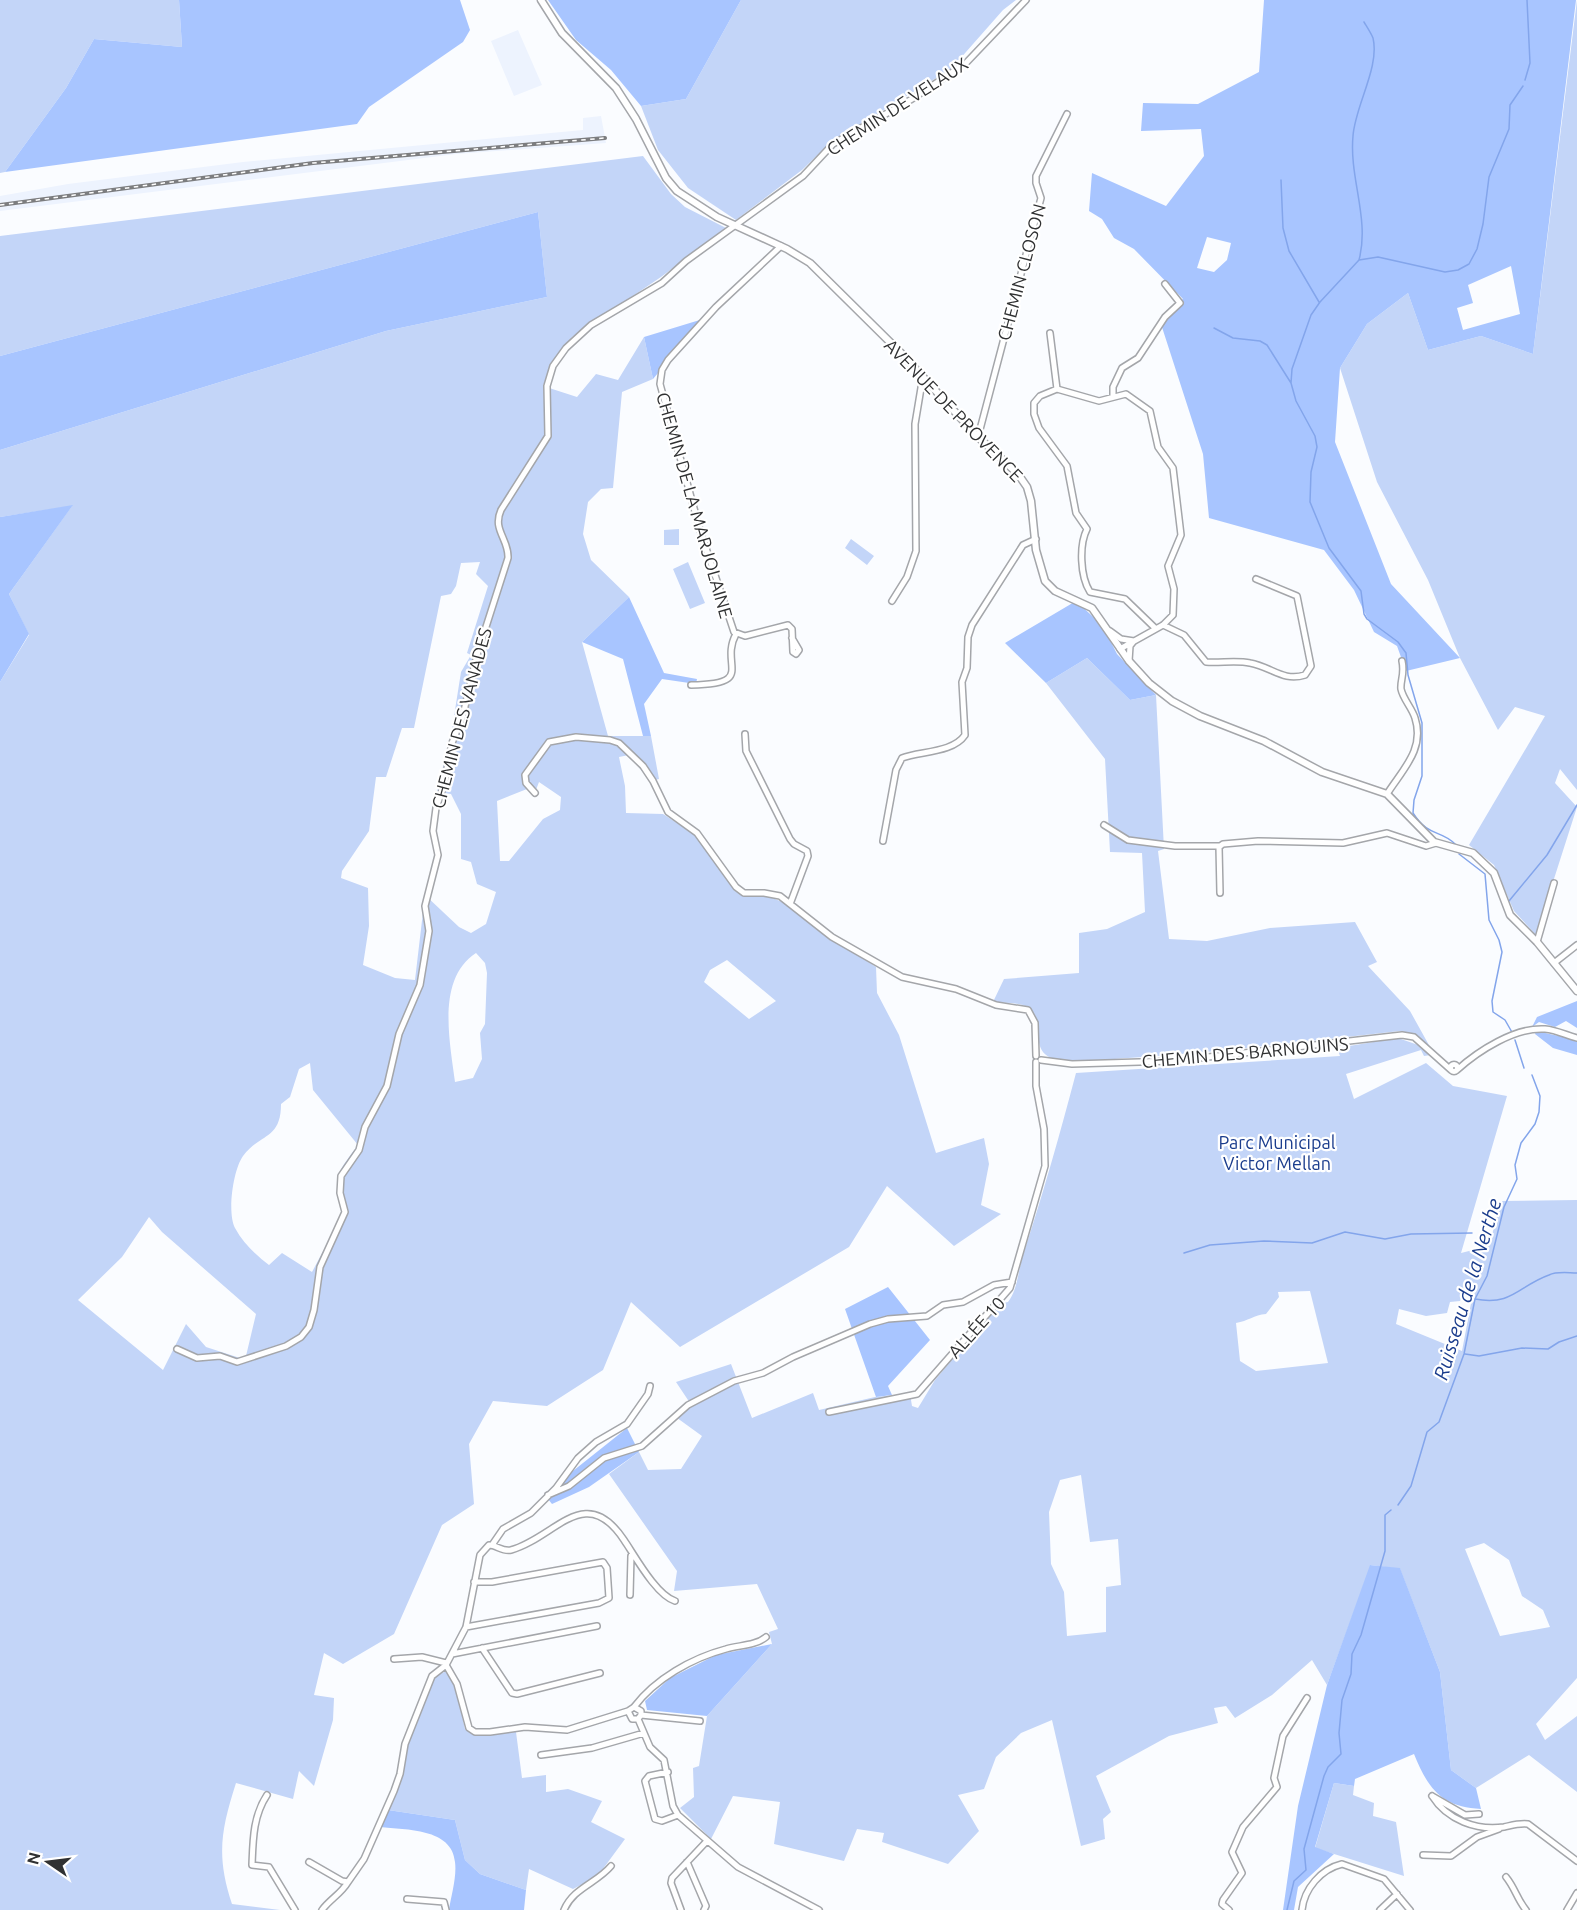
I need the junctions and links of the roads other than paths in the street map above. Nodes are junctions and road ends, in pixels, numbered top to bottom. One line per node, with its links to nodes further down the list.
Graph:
1 (541, 0): 4 (street, AVENUE DE PROVENCE)
2 (1026, 0): 4 (street, CHEMIN DE VELAUX)
3 (1067, 114): 11 (street, CHEMIN CLOSON)
4 (734, 226): 5 (street, AVENUE DE PROVENCE); 42 (street, CHEMIN DES VANADES)
5 (781, 246): 8 (street, AVENUE DE PROVENCE); 18 (street, CHEMIN DE LA MARJOLAINE)
6 (1165, 284): 10 (street)
7 (1050, 333): 9 (street)
8 (922, 376): 11 (street, AVENUE DE PROVENCE); 14 (street)
9 (1057, 389): 10 (street); 16 (street)
10 (1113, 395): 15 (street)
11 (978, 437): 12 (street, AVENUE DE PROVENCE)
12 (1036, 539): 17 (street, AVENUE DE PROVENCE); 29 (street)
13 (1256, 579): 15 (street)
14 (892, 601)
15 (1163, 625): 16 (street)
16 (1155, 628): 20 (street)
17 (1109, 630): 20 (street); 21 (street, AVENUE DE PROVENCE)
18 (736, 634): 19 (street, CHEMIN DE LA MARJOLAINE); 24 (street)
19 (792, 638)
20 (1134, 641): 21 (street); 22 (street)
21 (1120, 649): 22 (street, AVENUE DE PROVENCE)
22 (1129, 661): 27 (street, AVENUE DE PROVENCE)
23 (1402, 661): 27 (street)
24 (691, 685)
25 (745, 734): 34 (street)
26 (535, 793): 34 (street)
27 (1388, 794): 30 (street, AVENUE DE PROVENCE)
28 (1104, 825): 31 (street)
29 (883, 841)
30 (1436, 843): 31 (street); 35 (street)
31 (1219, 846): 33 (street)
32 (1554, 883): 35 (street)
33 (1220, 893)
34 (790, 904): 40 (street)
35 (1537, 942): 37 (street)
36 (1577, 945): 37 (street)
37 (1554, 963): 38 (street)
38 (1577, 991)
39 (1577, 1038): 40 (street, CHEMIN DES BARNOUINS)
40 (1038, 1059): 41 (street, ALLÉE 10)
41 (1012, 1281): 44 (street, ALLÉE 10); 45 (street)
42 (177, 1349)
43 (650, 1386): 45 (street)
44 (829, 1412)
45 (548, 1495): 46 (street)
46 (492, 1545): 47 (street); 48 (street)
47 (631, 1556): 49 (street); 50 (street)
48 (474, 1582): 52 (street); 52 (street)
49 (630, 1595)
50 (675, 1601)
51 (597, 1626): 54 (street)
52 (466, 1627): 55 (street)
53 (766, 1637): 60 (street)
54 (482, 1648): 55 (street); 58 (street)
55 (453, 1654): 57 (street)
56 (394, 1659): 57 (street)
57 (446, 1664): 61 (street); 78 (street)
58 (600, 1673)
59 (1307, 1698): 89 (street)
60 (634, 1707): 61 (street); 62 (street)
61 (628, 1711): 62 (street)
62 (640, 1717): 63 (street); 64 (street)
63 (700, 1721)
64 (644, 1733): 65 (street); 66 (street)
65 (540, 1755)
66 (668, 1772): 69 (street); 69 (street)
67 (267, 1795): 82 (street)
68 (1479, 1814): 70 (street)
69 (678, 1815): 71 (street)
70 (1503, 1827): 72 (street); 73 (street)
71 (706, 1842): 75 (street); 88 (street)
72 (1423, 1855)
73 (1577, 1861)
74 (309, 1862): 78 (street)
75 (687, 1862): 86 (street); 87 (street)
76 (611, 1866): 85 (street)
77 (1506, 1877): 93 (street)
78 (348, 1882): 83 (street)
79 (1577, 1893): 94 (street)
80 (1397, 1894): 90 (street); 91 (street); 92 (street)
81 (407, 1899): 84 (street)
82 (295, 1910)
83 (322, 1910)
84 (446, 1910)
85 (564, 1910)
86 (681, 1910)
87 (704, 1910)
88 (819, 1910)
89 (1228, 1910)
90 (1302, 1910)
91 (1380, 1910)
92 (1410, 1910)
93 (1526, 1910)
94 (1567, 1910)

